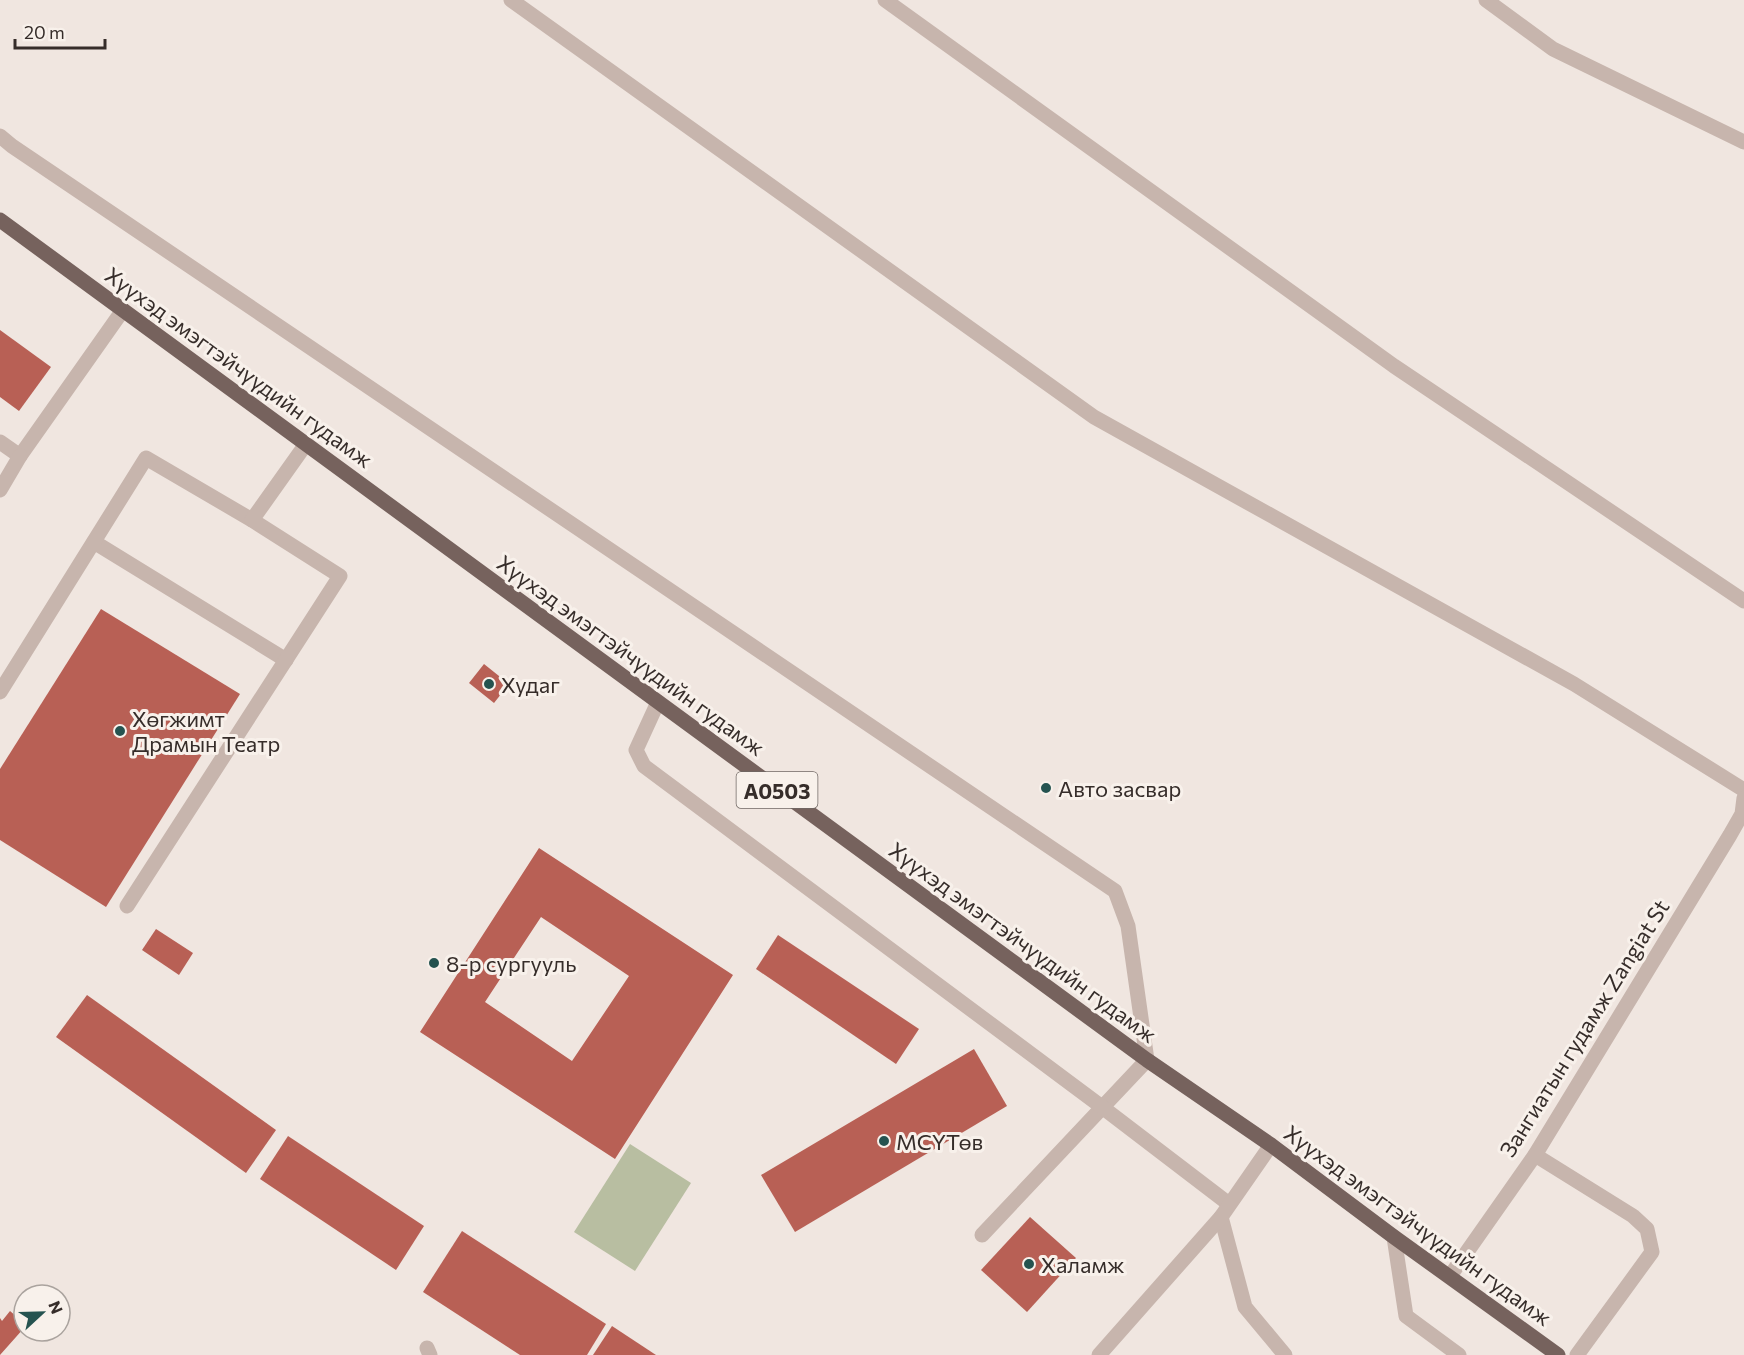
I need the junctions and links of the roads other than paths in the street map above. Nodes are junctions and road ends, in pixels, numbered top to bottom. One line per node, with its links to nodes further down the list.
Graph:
1 (511, 0): 18 (street)
2 (885, 0): 14 (street)
3 (1486, 0): 5 (street)
4 (0, 136): 22 (street)
5 (1744, 142)
6 (0, 220): 7 (main road, Хүүхэд эмэгтэйчүүдийн гудамж / A0503)
7 (123, 310): 9 (main road, Хүүхэд эмэгтэйчүүдийн гудамж / A0503); 10 (street)
8 (0, 442): 10 (street)
9 (306, 444): 12 (street); 17 (main road, Хүүхэд эмэгтэйчүүдийн гудамж / A0503)
10 (20, 456): 11 (street)
11 (0, 490)
12 (252, 520): 13 (street); 15 (street)
13 (93, 542): 15 (street); 16 (street)
14 (1744, 602)
15 (286, 660): 21 (street)
16 (0, 692)
17 (658, 702): 22 (main road, Хүүхэд эмэгтэйчүүдийн гудамж / A0503); 23 (street)
18 (1744, 790)
19 (1744, 798): 20 (street, Зангиатын гудамж Zangiat St)
20 (1743, 816): 25 (street, Зангиатын гудамж Zangiat St)
21 (127, 906)
22 (1146, 1060): 23 (street); 24 (main road, Хүүхэд эмэгтэйчүүдийн гудамж / A0503)
23 (1102, 1107): 26 (street); 27 (street)
24 (1271, 1145): 26 (street); 28 (main road, Хүүхэд эмэгтэйчүүдийн гудамж / A0503)
25 (1535, 1155): 29 (street, Зангиатын гудамж Zangiat St); 34 (street)
26 (1225, 1210): 30 (street); 31 (street)
27 (982, 1235)
28 (1394, 1238): 29 (main road, Хүүхэд эмэгтэйчүүдийн гудамж / A0503); 32 (street)
29 (1450, 1276): 33 (main road, Хүүхэд эмэгтэйчүүдийн гудамж / A0503)
30 (1098, 1355)
31 (1285, 1355)
32 (1459, 1355)
33 (1558, 1355)
34 (1577, 1355)

